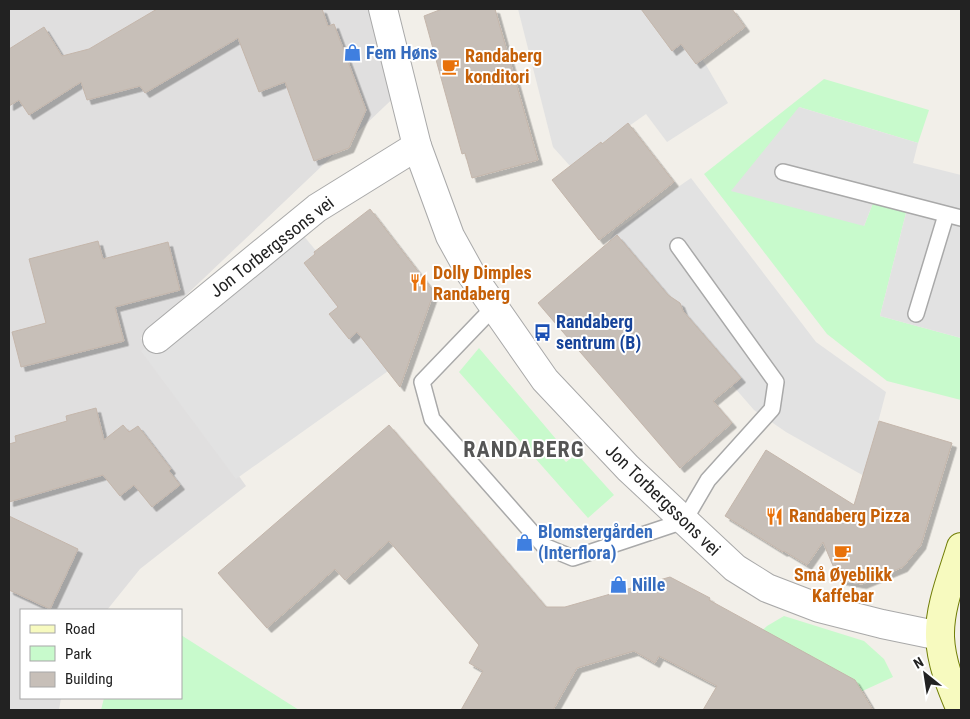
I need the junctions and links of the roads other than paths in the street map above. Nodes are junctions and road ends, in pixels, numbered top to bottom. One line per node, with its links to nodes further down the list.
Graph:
1 (383, 9): 2 (street, Jon Torbergssons vei)
2 (418, 146): 7 (street, Jon Torbergssons vei); 9 (street, Jon Torbergssons vei)
3 (783, 172): 4 (lane)
4 (946, 215): 5 (lane); 8 (lane)
5 (961, 218)
6 (678, 246): 10 (lane)
7 (494, 307): 10 (street, Jon Torbergssons vei); 10 (lane)
8 (916, 314)
9 (157, 339)
10 (684, 521): 12 (street, Jon Torbergssons vei)
11 (961, 547): 12 (main road)
12 (940, 636): 13 (main road)
13 (961, 710)

